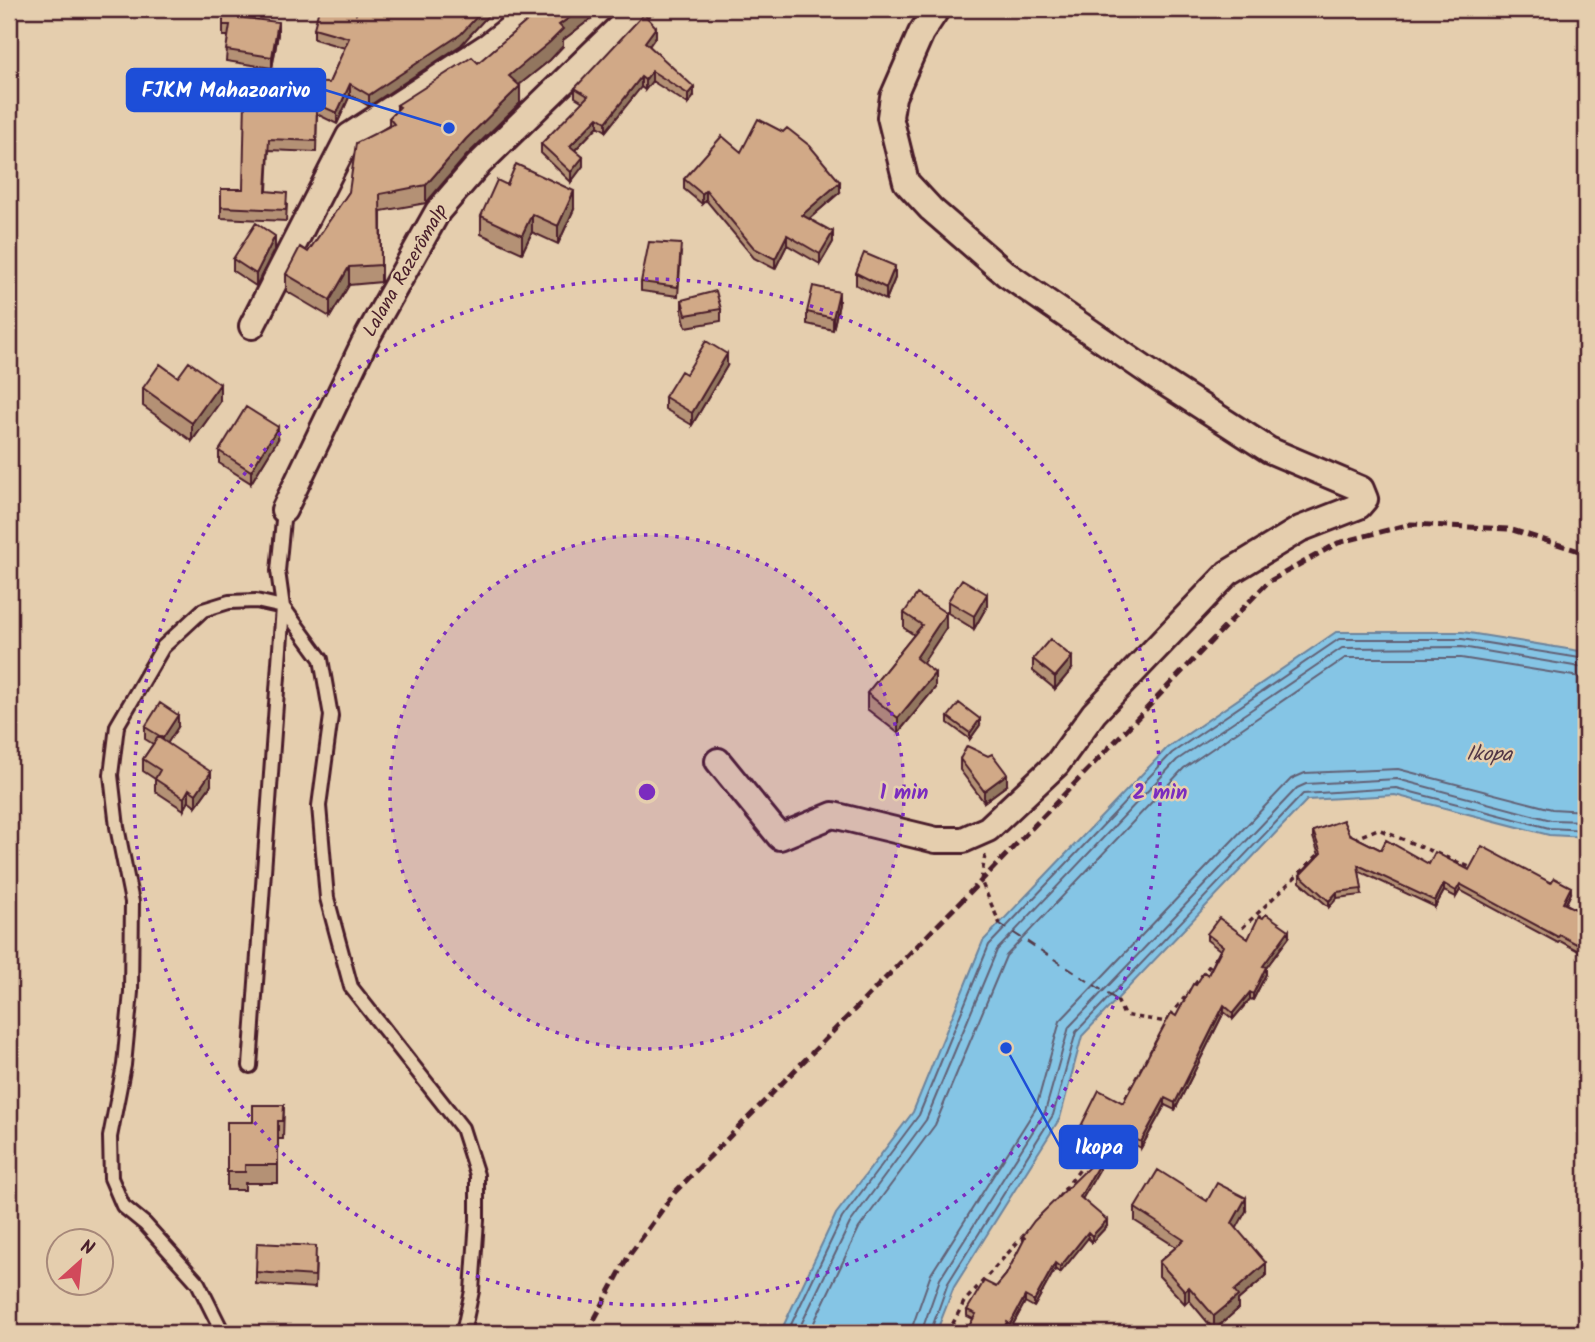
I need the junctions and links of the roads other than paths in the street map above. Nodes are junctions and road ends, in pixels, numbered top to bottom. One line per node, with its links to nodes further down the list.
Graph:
1 (535, 9): 4 (street)
2 (638, 9): 5 (street, Lalana Razerômalp)
3 (937, 9): 7 (street)
4 (252, 326)
5 (284, 510): 6 (lane)
6 (283, 607): 8 (lane); 9 (lane); 10 (lane)
7 (718, 761)
8 (250, 1066)
9 (223, 1333)
10 (463, 1333)

